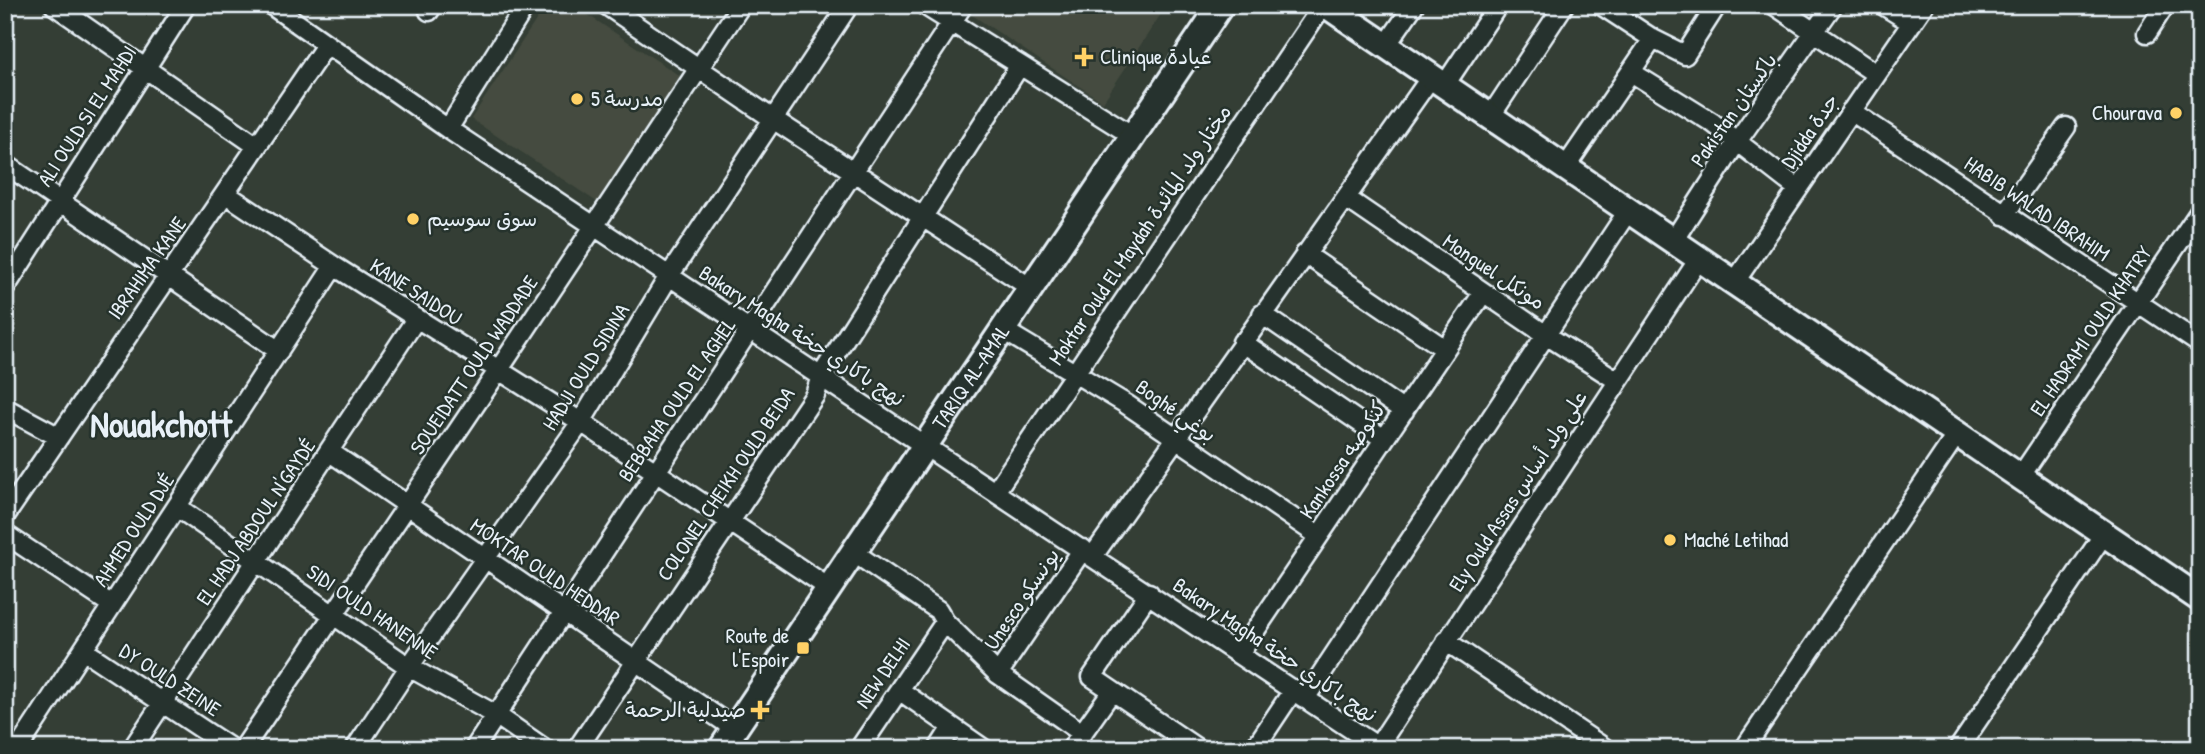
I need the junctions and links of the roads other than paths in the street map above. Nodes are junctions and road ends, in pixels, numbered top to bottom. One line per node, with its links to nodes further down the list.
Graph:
1 (54, 5): 32 (street)
2 (186, 5): 32 (street, ALI OULD SI EL MAHDI)
3 (271, 5): 29 (street, Bakary Magha نهج باكاري حخة)
4 (526, 5): 41 (street)
5 (606, 5): 23 (street)
6 (639, 5): 23 (street)
7 (741, 5): 33 (street, SOUEIDATT OULD WADDADE)
8 (849, 5): 39 (street, HADJI OULD SIDINA)
9 (924, 5): 24 (street)
10 (963, 5): 24 (street, BEBBAHA OULD EL AGHEL)
11 (1221, 5): 42 (street, TARIQ AL-AMAL)
12 (1325, 5): 30 (street); 78 (street, Moktar Ould El Maydah مختار ولد المائدة)
13 (1414, 5): 30 (street)
14 (1498, 5): 36 (street, Unesco يونسكو)
15 (1564, 5): 38 (street)
16 (1601, 5): 28 (street)
17 (1717, 5): 28 (street)
18 (1774, 5): 26 (street)
19 (1833, 5): 26 (street, Pakistan باكستان)
20 (1883, 5): 25 (street)
21 (1924, 5): 25 (street, Djidda جدة)
22 (2165, 5): 27 (street)
23 (629, 21): 33 (street)
24 (952, 23): 31 (street); 47 (street, BEBBAHA OULD EL AGHEL)
25 (1912, 23): 35 (street, Djidda جدة)
26 (1815, 33): 35 (street); 43 (street, Pakistan باكستان)
27 (2147, 33)
28 (1653, 39): 34 (street)
29 (326, 45): 41 (street, Bakary Magha نهج باكاري حخة); 44 (street, IBRAHIMA KANE)
30 (1385, 47): 36 (street)
31 (1020, 65): 42 (street); 55 (street, COLONEL CHEIKH OULD BEIDA)
32 (145, 67): 44 (street); 51 (street, ALI OULD SI EL MAHDI)
33 (699, 68): 39 (street); 56 (street, SOUEIDATT OULD WADDADE)
34 (1631, 72): 43 (street); 46 (street)
35 (1876, 74): 37 (street, Djidda جدة)
36 (1438, 81): 38 (street); 50 (street, Unesco يونسكو)
37 (1850, 111): 48 (street, Djidda جدة); 54 (street, HABIB WALAD IBRAHIM)
38 (1490, 117): 46 (street)
39 (773, 119): 47 (street); 62 (street, HADJI OULD SIDINA)
40 (2066, 127): 54 (street)
41 (448, 129): 56 (street, Bakary Magha نهج باكاري حخة)
42 (1133, 136): 65 (street, TARIQ AL-AMAL)
43 (1736, 143): 48 (street); 57 (street, Pakistan باكستان)
44 (257, 146): 49 (street, IBRAHIMA KANE)
45 (5, 164): 51 (street)
46 (1565, 168): 52 (street)
47 (855, 172): 55 (street); 70 (street, BEBBAHA OULD EL AGHEL)
48 (1798, 189): 63 (street, Djidda جدة)
49 (226, 194): 60 (street, KANE SAIDOU); 61 (street, IBRAHIMA KANE)
50 (1346, 198): 58 (street, Unesco يونسكو); 66 (street, Monguel مونكل)
51 (59, 202): 61 (street); 64 (street, ALI OULD SI EL MAHDI)
52 (1628, 211): 57 (street); 72 (street)
53 (2200, 211): 67 (street, EL HADRAMI OULD KHATRY)
54 (2004, 215): 67 (street, HABIB WALAD IBRAHIM)
55 (923, 217): 65 (street); 79 (street, COLONEL CHEIKH OULD BEIDA)
56 (595, 226): 62 (street, Bakary Magha نهج باكاري حخة); 77 (street, SOUEIDATT OULD WADDADE)
57 (1673, 241): 59 (street)
58 (1305, 254): 68 (street, Unesco يونسكو); 75 (street)
59 (1699, 259): 63 (street); 80 (street, Ely Ould Assas علي ولد أساس)
60 (334, 267): 69 (street, KANE SAIDOU); 76 (street, AHMED OULD DJÉ)
61 (169, 276): 76 (street); 85 (street, IBRAHIMA KANE)
62 (669, 276): 70 (street, Bakary Magha نهج باكاري حخة); 83 (street, HADJI OULD SIDINA)
63 (1734, 283): 84 (street)
64 (5, 288)
65 (1031, 288): 71 (street, TARIQ AL-AMAL)
66 (1483, 293): 72 (street, Monguel مونكل); 75 (street, Kankossa كنكوصه)
67 (2137, 304): 74 (street, HABIB WALAD IBRAHIM); 91 (street, EL HADRAMI OULD KHATRY)
68 (1262, 314): 73 (street, Unesco يونسكو); 82 (street)
69 (416, 319): 77 (street, KANE SAIDOU); 89 (street, EL HADJ ABDOUL N'GAYDÉ)
70 (751, 330): 79 (street, Bakary Magha نهج باكاري حخة); 90 (street, BEBBAHA OULD EL AGHEL)
71 (1003, 330): 78 (street, Boghé بوغي); 88 (street, TARIQ AL-AMAL)
72 (1546, 335): 80 (street, Monguel مونكل); 119 (street)
73 (1242, 342): 86 (street); 87 (street, Unesco يونسكو)
74 (2200, 344)
75 (1446, 349): 82 (street, Kankossa كنكوصه)
76 (278, 351): 94 (street, AHMED OULD DJÉ)
77 (498, 371): 83 (street, KANE SAIDOU); 93 (street, SOUEIDATT OULD WADDADE)
78 (1074, 372): 87 (street, Boghé بوغي); 92 (street, Moktar Ould El Maydah مختار ولد المائدة)
79 (821, 376): 88 (street, Bakary Magha نهج باكاري حخة); 96 (street, COLONEL CHEIKH OULD BEIDA)
80 (1618, 381): 111 (street, Ely Ould Assas علي ولد أساس)
81 (5, 408): 85 (street)
82 (1404, 411): 86 (street, Kankossa كنكوصه)
83 (581, 422): 90 (street, KANE SAIDOU); 102 (street, HADJI OULD SIDINA)
84 (1957, 434): 91 (street); 143 (street)
85 (59, 437): 95 (street, IBRAHIMA KANE)
86 (1384, 439): 99 (street, Kankossa كنكوصه)
87 (1176, 440): 99 (street, Boghé بوغي); 101 (street, Unesco يونسكو)
88 (925, 445): 92 (street, Bakary Magha نهج باكاري حخة); 100 (street, TARIQ AL-AMAL)
89 (330, 452): 93 (street, MOKTAR OULD HEDDAR); 103 (street, EL HADJ ABDOUL N'GAYDÉ)
90 (656, 472): 96 (street, KANE SAIDOU); 108 (street, BEBBAHA OULD EL AGHEL)
91 (2020, 477): 98 (street)
92 (995, 492): 101 (street, Bakary Magha نهج باكاري حخة)
93 (407, 505): 102 (street, MOKTAR OULD HEDDAR); 109 (street, SOUEIDATT OULD WADDADE)
94 (177, 507): 103 (street, SIDI OULD HANENNE); 107 (street, AHMED OULD DJÉ)
95 (5, 516)
96 (730, 520): 104 (street, KANE SAIDOU); 114 (street, COLONEL CHEIKH OULD BEIDA)
97 (5, 534): 107 (street)
98 (2104, 534): 106 (street); 144 (street)
99 (1319, 536): 113 (street, Kankossa كنكوصه)
100 (853, 552): 104 (street, TARIQ AL-AMAL); 110 (street)
101 (1088, 552): 105 (street, Bakary Magha نهج باكاري حخة); 116 (street, Unesco يونسكو)
102 (485, 559): 108 (street, MOKTAR OULD HEDDAR); 115 (street, HADJI OULD SIDINA)
103 (257, 562): 109 (street, SIDI OULD HANENNE); 120 (street, EL HADJ ABDOUL N'GAYDÉ)
104 (829, 588): 125 (street, TARIQ AL-AMAL)
105 (1149, 593): 113 (street, Bakary Magha نهج باكاري حخة); 118 (street)
106 (2200, 599)
107 (113, 604): 112 (street, AHMED OULD DJÉ)
108 (564, 612): 114 (street, MOKTAR OULD HEDDAR); 121 (street, BEBBAHA OULD EL AGHEL)
109 (332, 614): 115 (street, SIDI OULD HANENNE); 130 (street, SOUEIDATT OULD WADDADE)
110 (945, 622): 116 (street); 117 (street, NEW DELHI)
111 (1446, 641): 126 (street, Ely Ould Assas علي ولد أساس); 142 (street)
112 (83, 650): 120 (street, DY OULD ZEINE); 127 (street, AHMED OULD DJÉ)
113 (1240, 653): 119 (street, Bakary Magha نهج باكاري حخة)
114 (635, 661): 125 (street, MOKTAR OULD HEDDAR); 134 (street, COLONEL CHEIKH OULD BEIDA)
115 (410, 667): 121 (street, SIDI OULD HANENNE); 131 (street, HADJI OULD SIDINA)
116 (998, 674): 123 (street)
117 (899, 690): 122 (street); 135 (street, NEW DELHI)
118 (1112, 691): 123 (street); 124 (street)
119 (1300, 693): 126 (street, Bakary Magha نهج باكاري حخة); 141 (street)
120 (163, 703): 128 (street, EL HADJ ABDOUL N'GAYDÉ); 129 (street, DY OULD ZEINE)
121 (496, 715): 132 (street, BEBBAHA OULD EL AGHEL); 133 (street, SIDI OULD HANENNE)
122 (952, 727): 136 (street); 137 (street)
123 (1082, 733): 138 (street)
124 (1174, 733): 139 (street); 140 (street)
125 (728, 739)
126 (1378, 748)
127 (18, 749)
128 (132, 749)
129 (232, 749)
130 (243, 749)
131 (355, 749)
132 (474, 749)
133 (545, 749)
134 (577, 749)
135 (859, 749)
136 (938, 749)
137 (984, 749)
138 (1071, 749)
139 (1164, 749)
140 (1198, 749)
141 (1254, 749)
142 (1606, 749)
143 (1744, 749)
144 (1958, 749)

